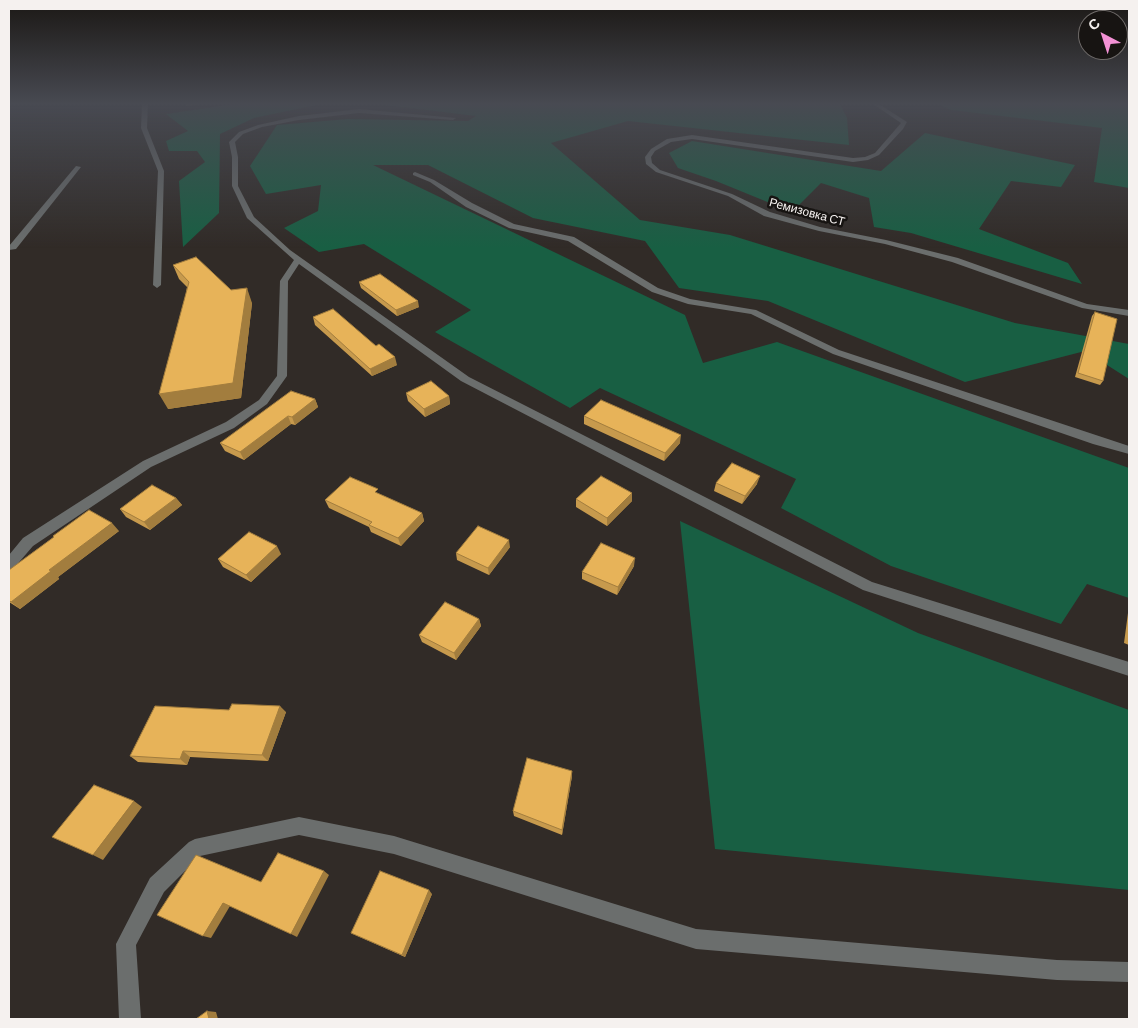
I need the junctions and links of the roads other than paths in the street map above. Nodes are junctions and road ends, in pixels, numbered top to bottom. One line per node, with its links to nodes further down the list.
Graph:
1 (153, 152): 10 (street)
2 (234, 152): 9 (street)
3 (651, 152): 11 (street, Ремизовка СТ)
4 (798, 152): 5 (street, Ремизовка СТ)
5 (879, 152)
6 (78, 167): 8 (street)
7 (415, 174): 12 (street)
8 (9, 248)
9 (298, 260): 13 (street); 14 (street)
10 (157, 286)
11 (1129, 313)
12 (1129, 450)
13 (9, 564)
14 (1129, 669)
15 (1129, 972): 16 (street)
16 (130, 1019)

